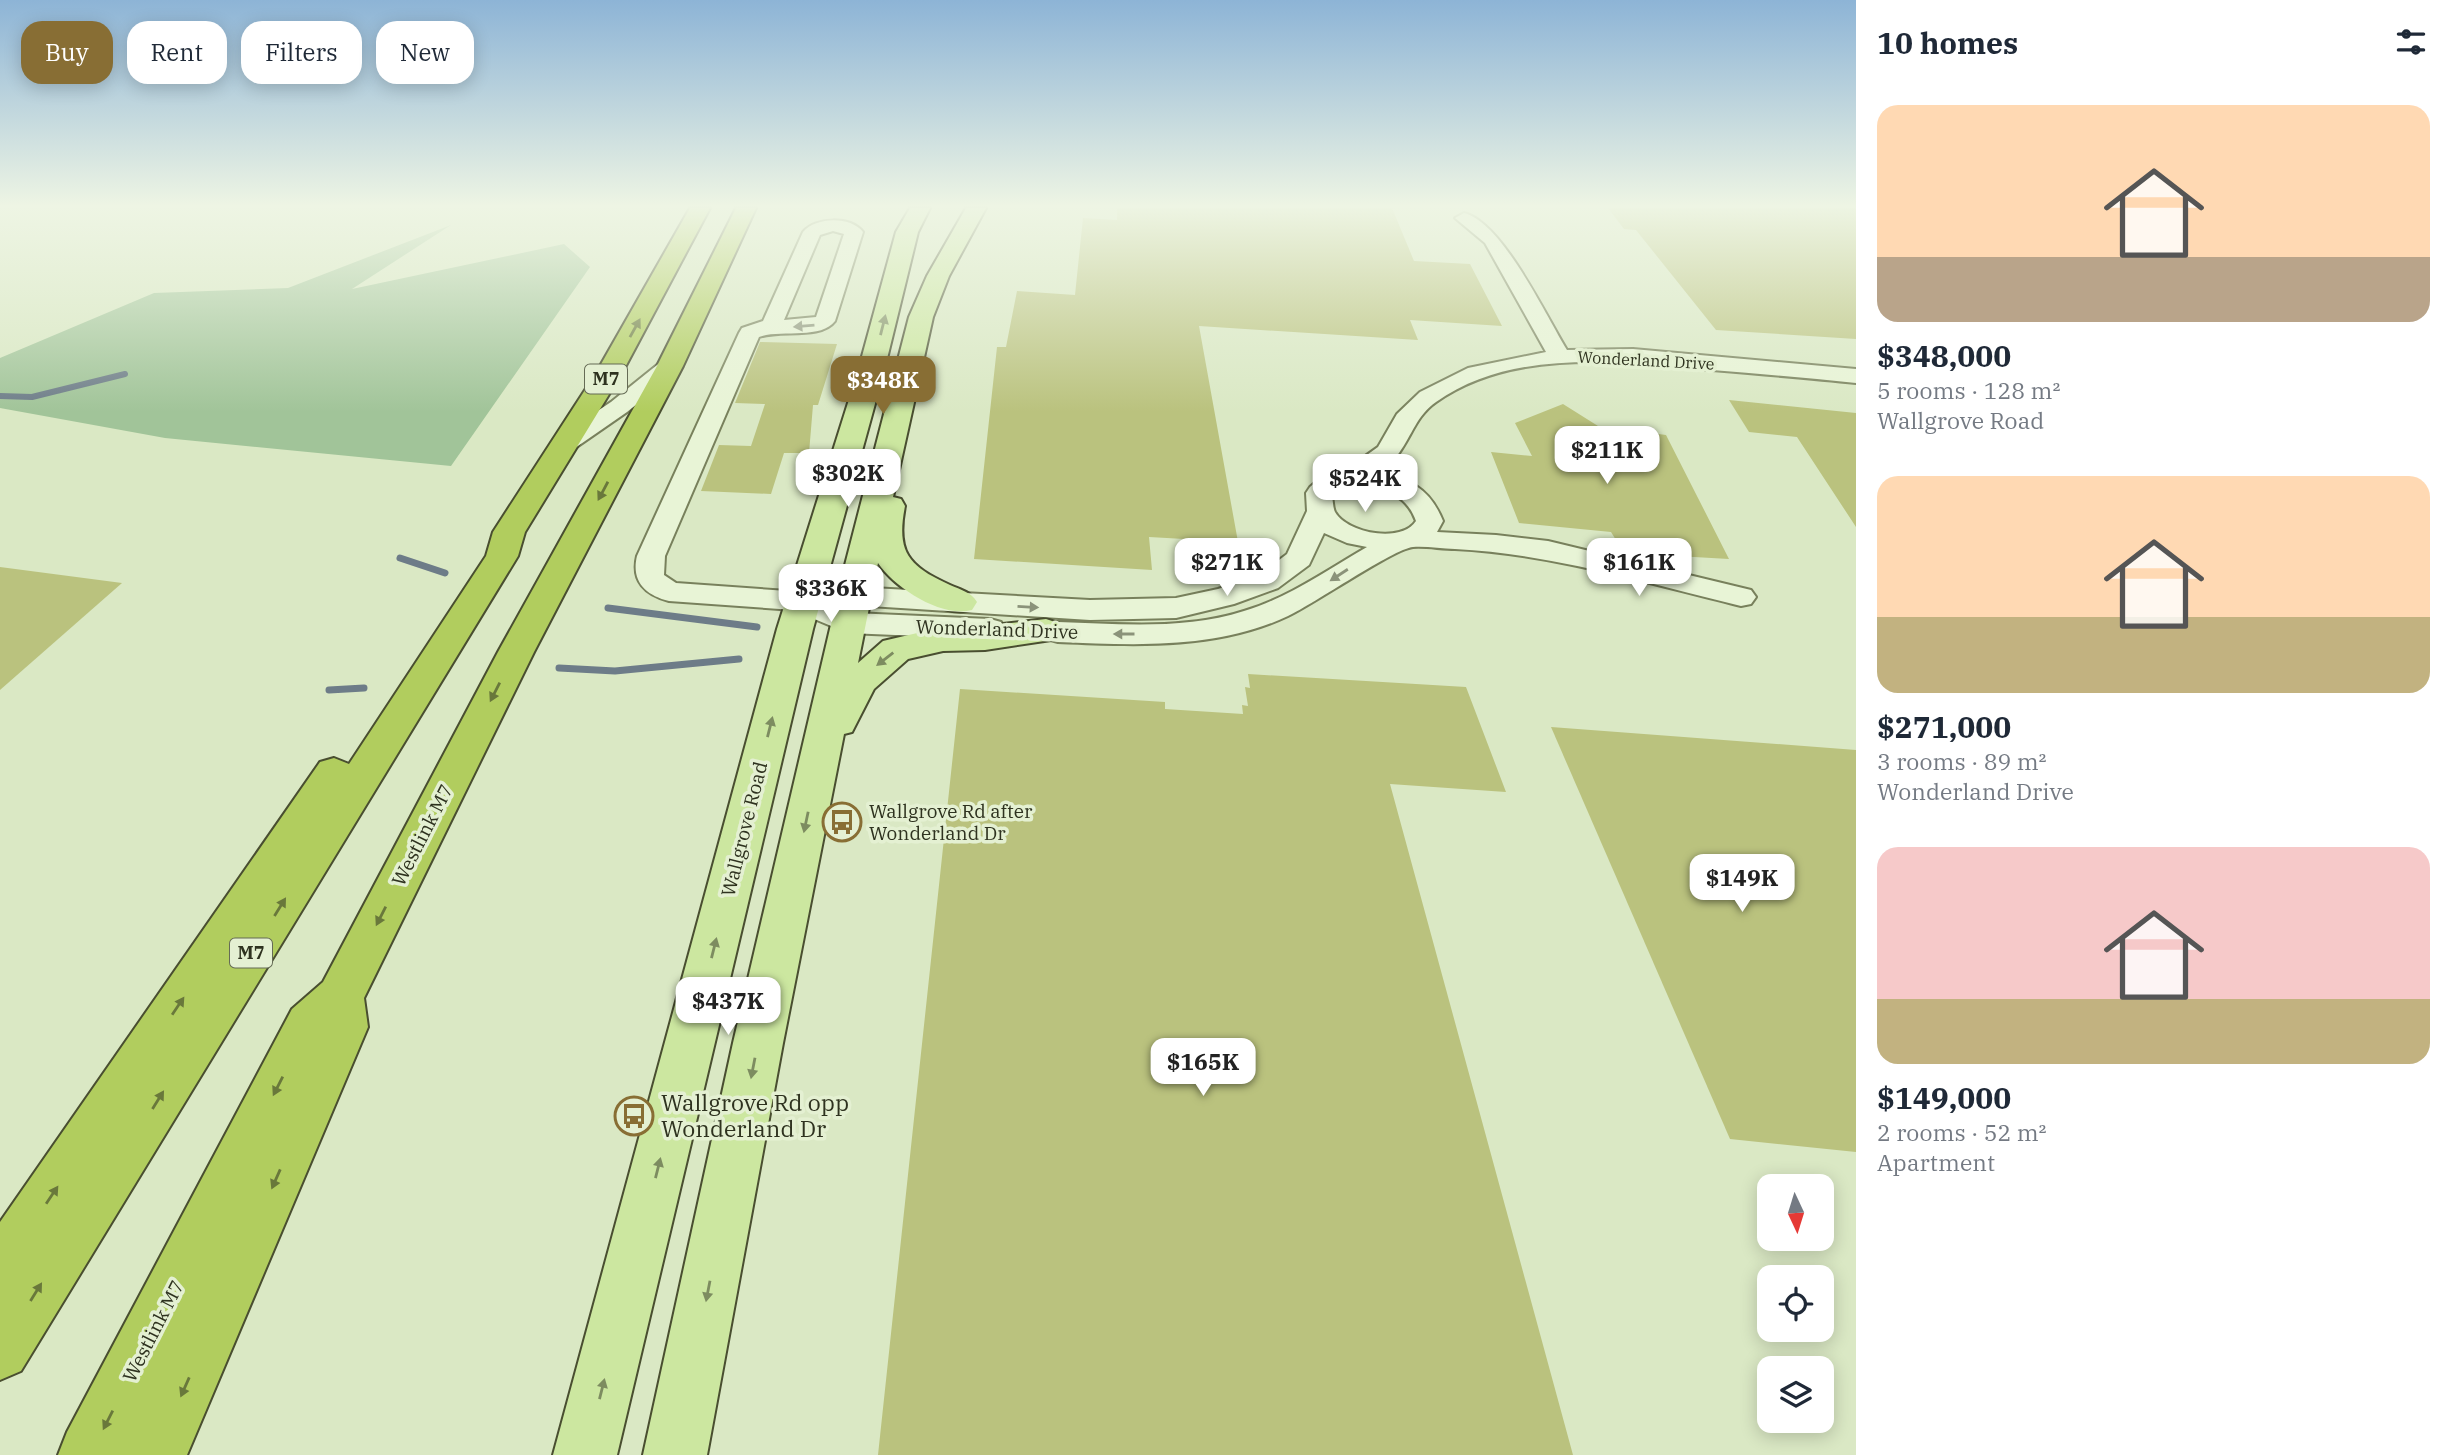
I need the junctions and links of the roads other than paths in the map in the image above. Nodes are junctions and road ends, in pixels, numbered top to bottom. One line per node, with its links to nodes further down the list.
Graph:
1 (663, 276): 11 (highway, M7, one-way to 1)
2 (713, 276): 10 (highway, Westlink M7 / M7)
3 (793, 276): 8 (street)
4 (840, 276): 8 (street, one-way to 8)
5 (896, 276): 24 (main road, Wallgrove Road, one-way to 5)
6 (938, 276): 14 (main road)
7 (1513, 276): 9 (street)
8 (771, 327): 24 (street)
9 (1560, 357): 12 (street, Wonderland Drive); 17 (street, Wonderland Drive)
10 (670, 366): 13 (street); 16 (highway, Westlink M7 / M7)
11 (609, 373): 13 (street); 15 (highway, M7)
12 (1856, 376)
13 (619, 407): 15 (street); 16 (street)
14 (893, 433): 25 (main road); 26 (main road)
15 (566, 443): 20 (highway, M7)
16 (629, 443): 29 (highway, Westlink M7 / M7, one-way to 29)
17 (1388, 450): 18 (street, Wonderland Drive); 19 (street)
18 (1323, 499): 19 (street); 21 (street); 25 (street, Wonderland Drive, one-way to 18)
19 (1418, 499): 21 (street); 22 (street)
20 (509, 532): 30 (highway, one-way to 20); 31 (highway, M7, one-way to 20)
21 (1405, 540): 22 (street); 27 (street, Wonderland Drive, one-way to 27)
22 (1548, 550): 23 (street)
23 (1741, 597)
24 (802, 602): 26 (street, Wonderland Drive); 34 (main road, Wallgrove Road, one-way to 24)
25 (960, 602): 26 (street, Wonderland Drive)
26 (851, 609): 27 (street, Wonderland Drive); 28 (main road)
27 (1046, 631): 28 (main road, one-way to 28)
28 (820, 755): 35 (main road, one-way to 35)
29 (340, 997): 32 (highway, Westlink M7 / M7, one-way to 32); 33 (highway, one-way to 33)
30 (0, 1272)
31 (0, 1350)
32 (90, 1455)
33 (155, 1455)
34 (585, 1455)
35 (675, 1455)

